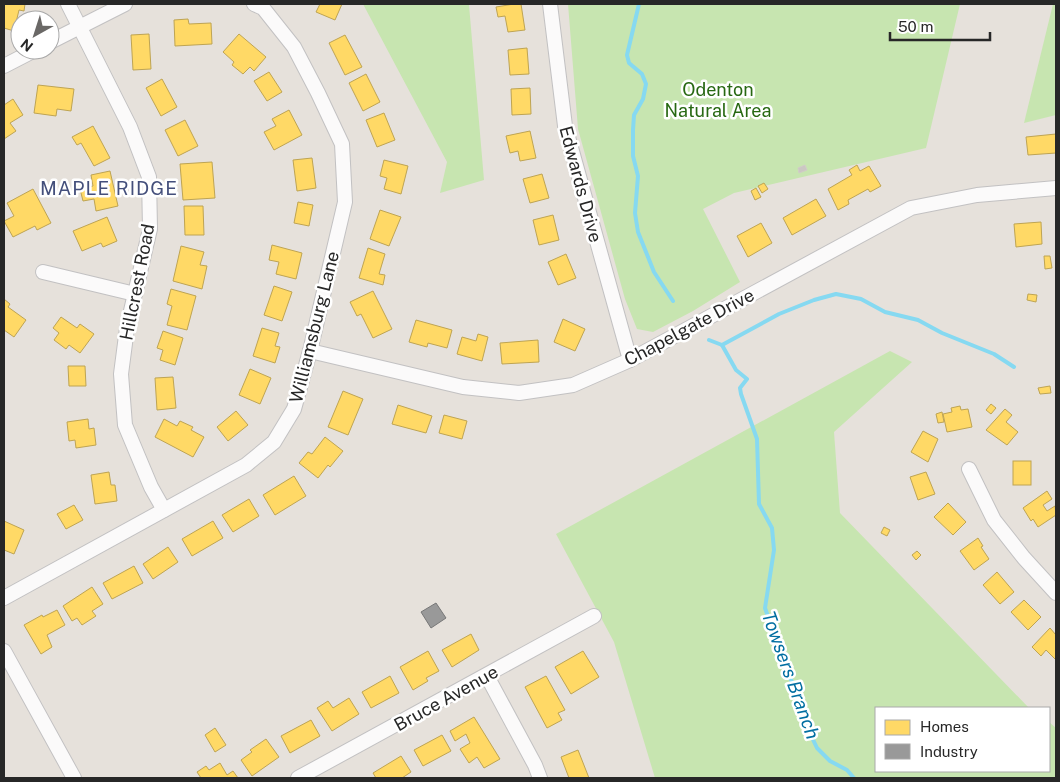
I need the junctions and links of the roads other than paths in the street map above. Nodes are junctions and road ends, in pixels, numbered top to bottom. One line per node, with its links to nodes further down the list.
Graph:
1 (68, 4): 5 (street, Hillcrest Road)
2 (125, 4): 5 (street)
3 (550, 4): 13 (street, Edwards Drive)
4 (261, 5): 12 (street, Williamsburg Lane)
5 (79, 27): 6 (street); 11 (street, Hillcrest Road)
6 (60, 37)
7 (16, 60): 8 (street)
8 (4, 66)
9 (1056, 188): 13 (street, Chapelgate Drive)
10 (43, 272): 11 (street)
11 (135, 294): 15 (street, Hillcrest Road)
12 (310, 351): 13 (street, Chapelgate Drive); 15 (street, Williamsburg Lane)
13 (630, 360)
14 (968, 469): 16 (street)
15 (164, 510): 17 (street, Williamsburg Lane)
16 (1056, 593)
17 (4, 598)
18 (594, 616): 20 (street, Bruce Avenue)
19 (4, 651): 21 (street)
20 (487, 676): 22 (street, Bruce Avenue); 23 (street)
21 (74, 778)
22 (298, 778)
23 (540, 778)

